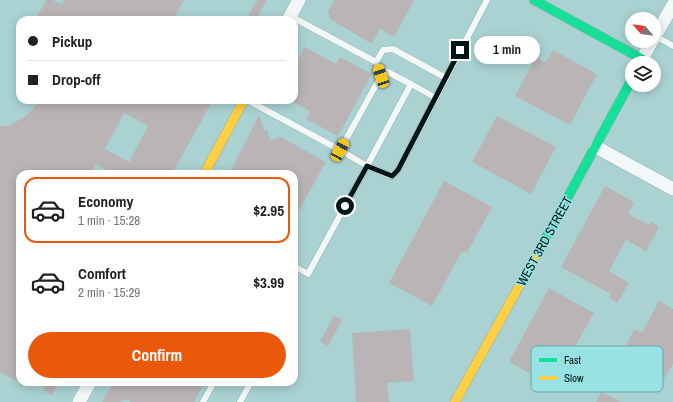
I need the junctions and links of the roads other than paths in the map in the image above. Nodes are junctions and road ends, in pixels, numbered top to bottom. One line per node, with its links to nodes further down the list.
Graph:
1 (299, 0): 5 (street)
2 (487, 0): 12 (lane)
3 (534, 0): 10 (street)
4 (673, 5): 7 (street)
5 (290, 16)
6 (298, 23): 11 (lane)
7 (661, 26)
8 (661, 41): 9 (lane)
9 (673, 46)
10 (632, 56)
11 (377, 64): 12 (lane); 13 (lane); 19 (lane)
12 (446, 78): 15 (lane)
13 (411, 84): 15 (lane); 20 (lane)
14 (625, 91): 18 (street, WEST 3RD STREET)
15 (436, 98): 20 (lane)
16 (243, 104): 21 (street)
17 (253, 104): 19 (lane)
18 (596, 147): 22 (street); 30 (street, WEST 3RD STREET)
19 (340, 150): 20 (lane)
20 (367, 166): 23 (lane)
21 (206, 170)
22 (673, 189)
23 (298, 268)
24 (88, 386): 27 (street)
25 (212, 386): 28 (lane)
26 (249, 386): 29 (lane)
27 (79, 402)
28 (203, 402)
29 (240, 402)
30 (455, 402)

